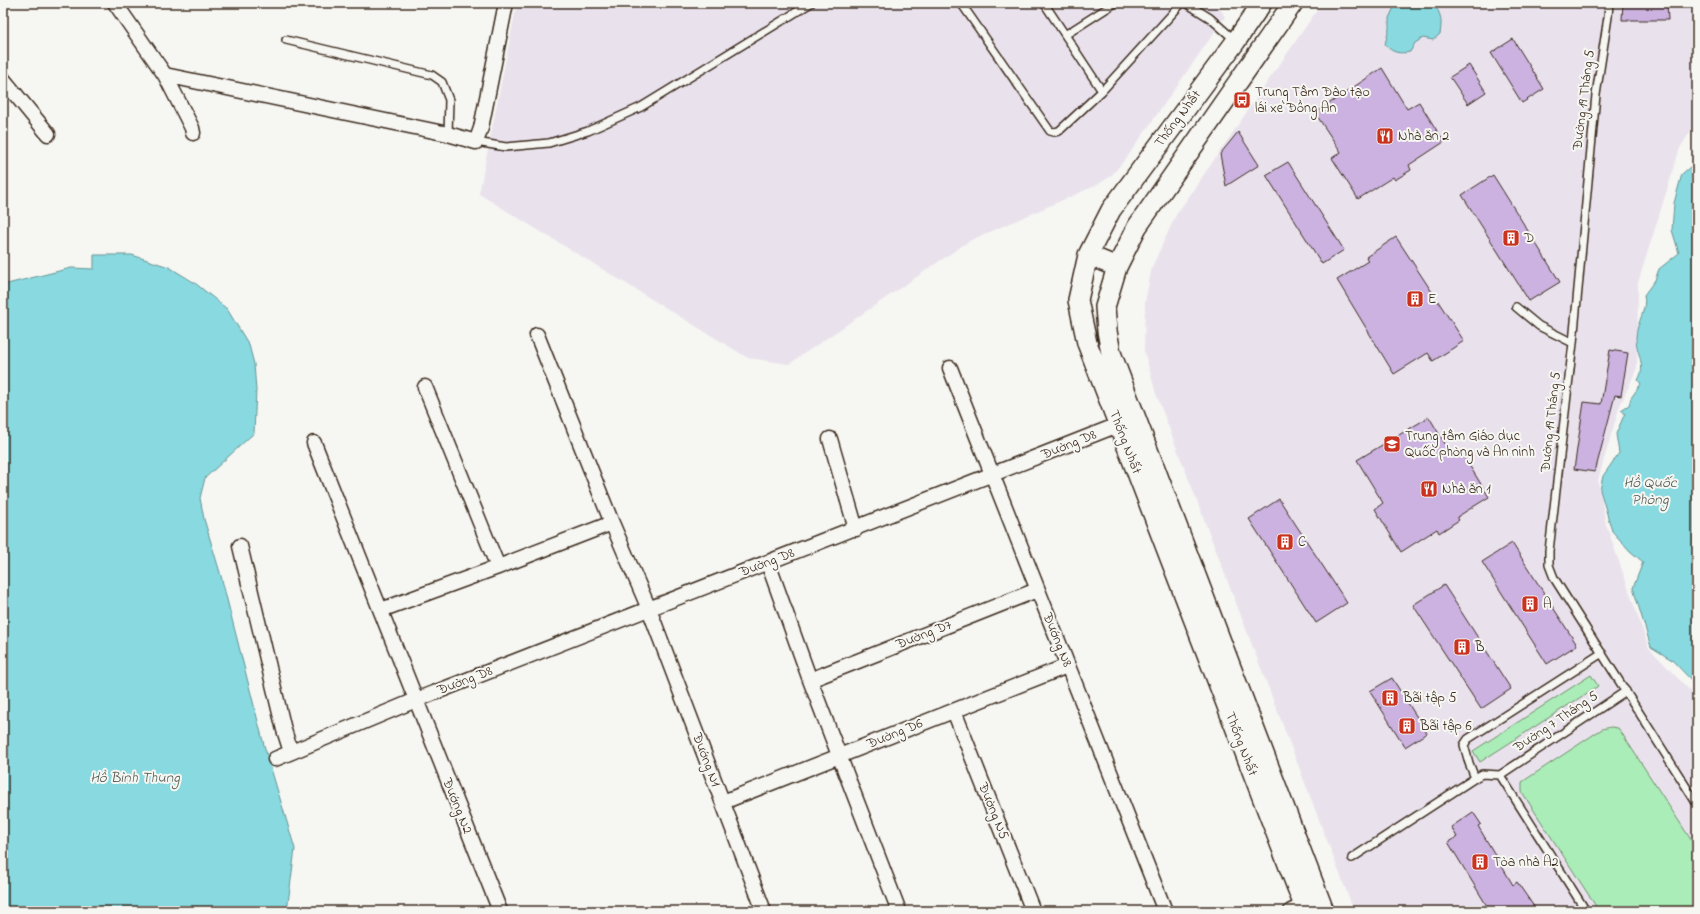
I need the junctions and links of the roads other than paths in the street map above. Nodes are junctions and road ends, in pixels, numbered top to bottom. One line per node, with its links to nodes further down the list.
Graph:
1 (115, 3): 15 (street)
2 (506, 3): 21 (street)
3 (811, 3): 21 (lane)
4 (962, 3): 17 (lane)
5 (1044, 3): 12 (lane)
6 (1115, 3): 12 (lane)
7 (1182, 3): 17 (lane)
8 (1186, 3): 14 (lane)
9 (1262, 3): 14 (main road, Thống Nhất)
10 (1293, 3): 23 (main road, Thống Nhất)
11 (1609, 3): 26 (lane, Đường 19 Tháng 5)
12 (1065, 35): 17 (lane)
13 (286, 40): 20 (lane)
14 (1236, 41): 22 (main road, Thống Nhất)
15 (165, 75): 18 (street); 20 (street)
16 (3, 79): 19 (street)
17 (1102, 91)
18 (193, 133)
19 (48, 134)
20 (448, 134): 21 (street)
21 (476, 142)
22 (1088, 255): 23 (main road); 29 (main road, Thống Nhất)
23 (1117, 267): 55 (main road, Thống Nhất)
24 (1516, 307): 26 (lane)
25 (538, 335): 33 (street, Đướng N1)
26 (1572, 343): 41 (lane, Đường 19 Tháng 5)
27 (950, 368): 32 (street, Đướng N8)
28 (425, 387): 37 (street)
29 (1118, 425): 32 (street, Đường D8); 55 (main road, Thống Nhất)
30 (830, 439): 34 (street)
31 (314, 443): 40 (street, Đướng N2)
32 (992, 475): 34 (street, Đường D8); 38 (street, Đướng N8)
33 (612, 523): 37 (street); 39 (street, Đướng N1)
34 (856, 529): 36 (street, Đường D8)
35 (240, 546): 47 (street)
36 (768, 563): 39 (street, Đường D8); 43 (street)
37 (498, 567): 40 (street)
38 (1038, 590): 42 (street, Đướng N8); 43 (street, Đường D7)
39 (649, 609): 45 (street, Đường D8); 52 (street, Đướng N1)
40 (381, 610): 45 (street, Đướng N2)
41 (1602, 653): 44 (lane, Đường 19 Tháng 5); 51 (lane)
42 (1067, 666): 46 (street, Đường D6); 60 (street, Đướng N8)
43 (810, 680): 48 (street)
44 (1626, 692): 50 (lane, Đường 7 Tháng 5); 53 (lane, Đường 19 Tháng 5)
45 (416, 700): 47 (street, Đường D8); 56 (street, Đướng N2)
46 (954, 711): 48 (street, Đường D6); 59 (street, Đường N5)
47 (291, 752): 49 (street, Đường D8)
48 (839, 756): 52 (street, Đường D6); 58 (street)
49 (274, 758)
50 (1500, 775): 51 (lane); 61 (lane)
51 (1475, 778): 54 (lane)
52 (722, 802): 57 (street, Đướng N1)
53 (1697, 804)
54 (1352, 858)
55 (1309, 908)
56 (500, 911)
57 (764, 911)
58 (899, 911)
59 (1033, 911)
60 (1165, 911)
61 (1586, 911)

